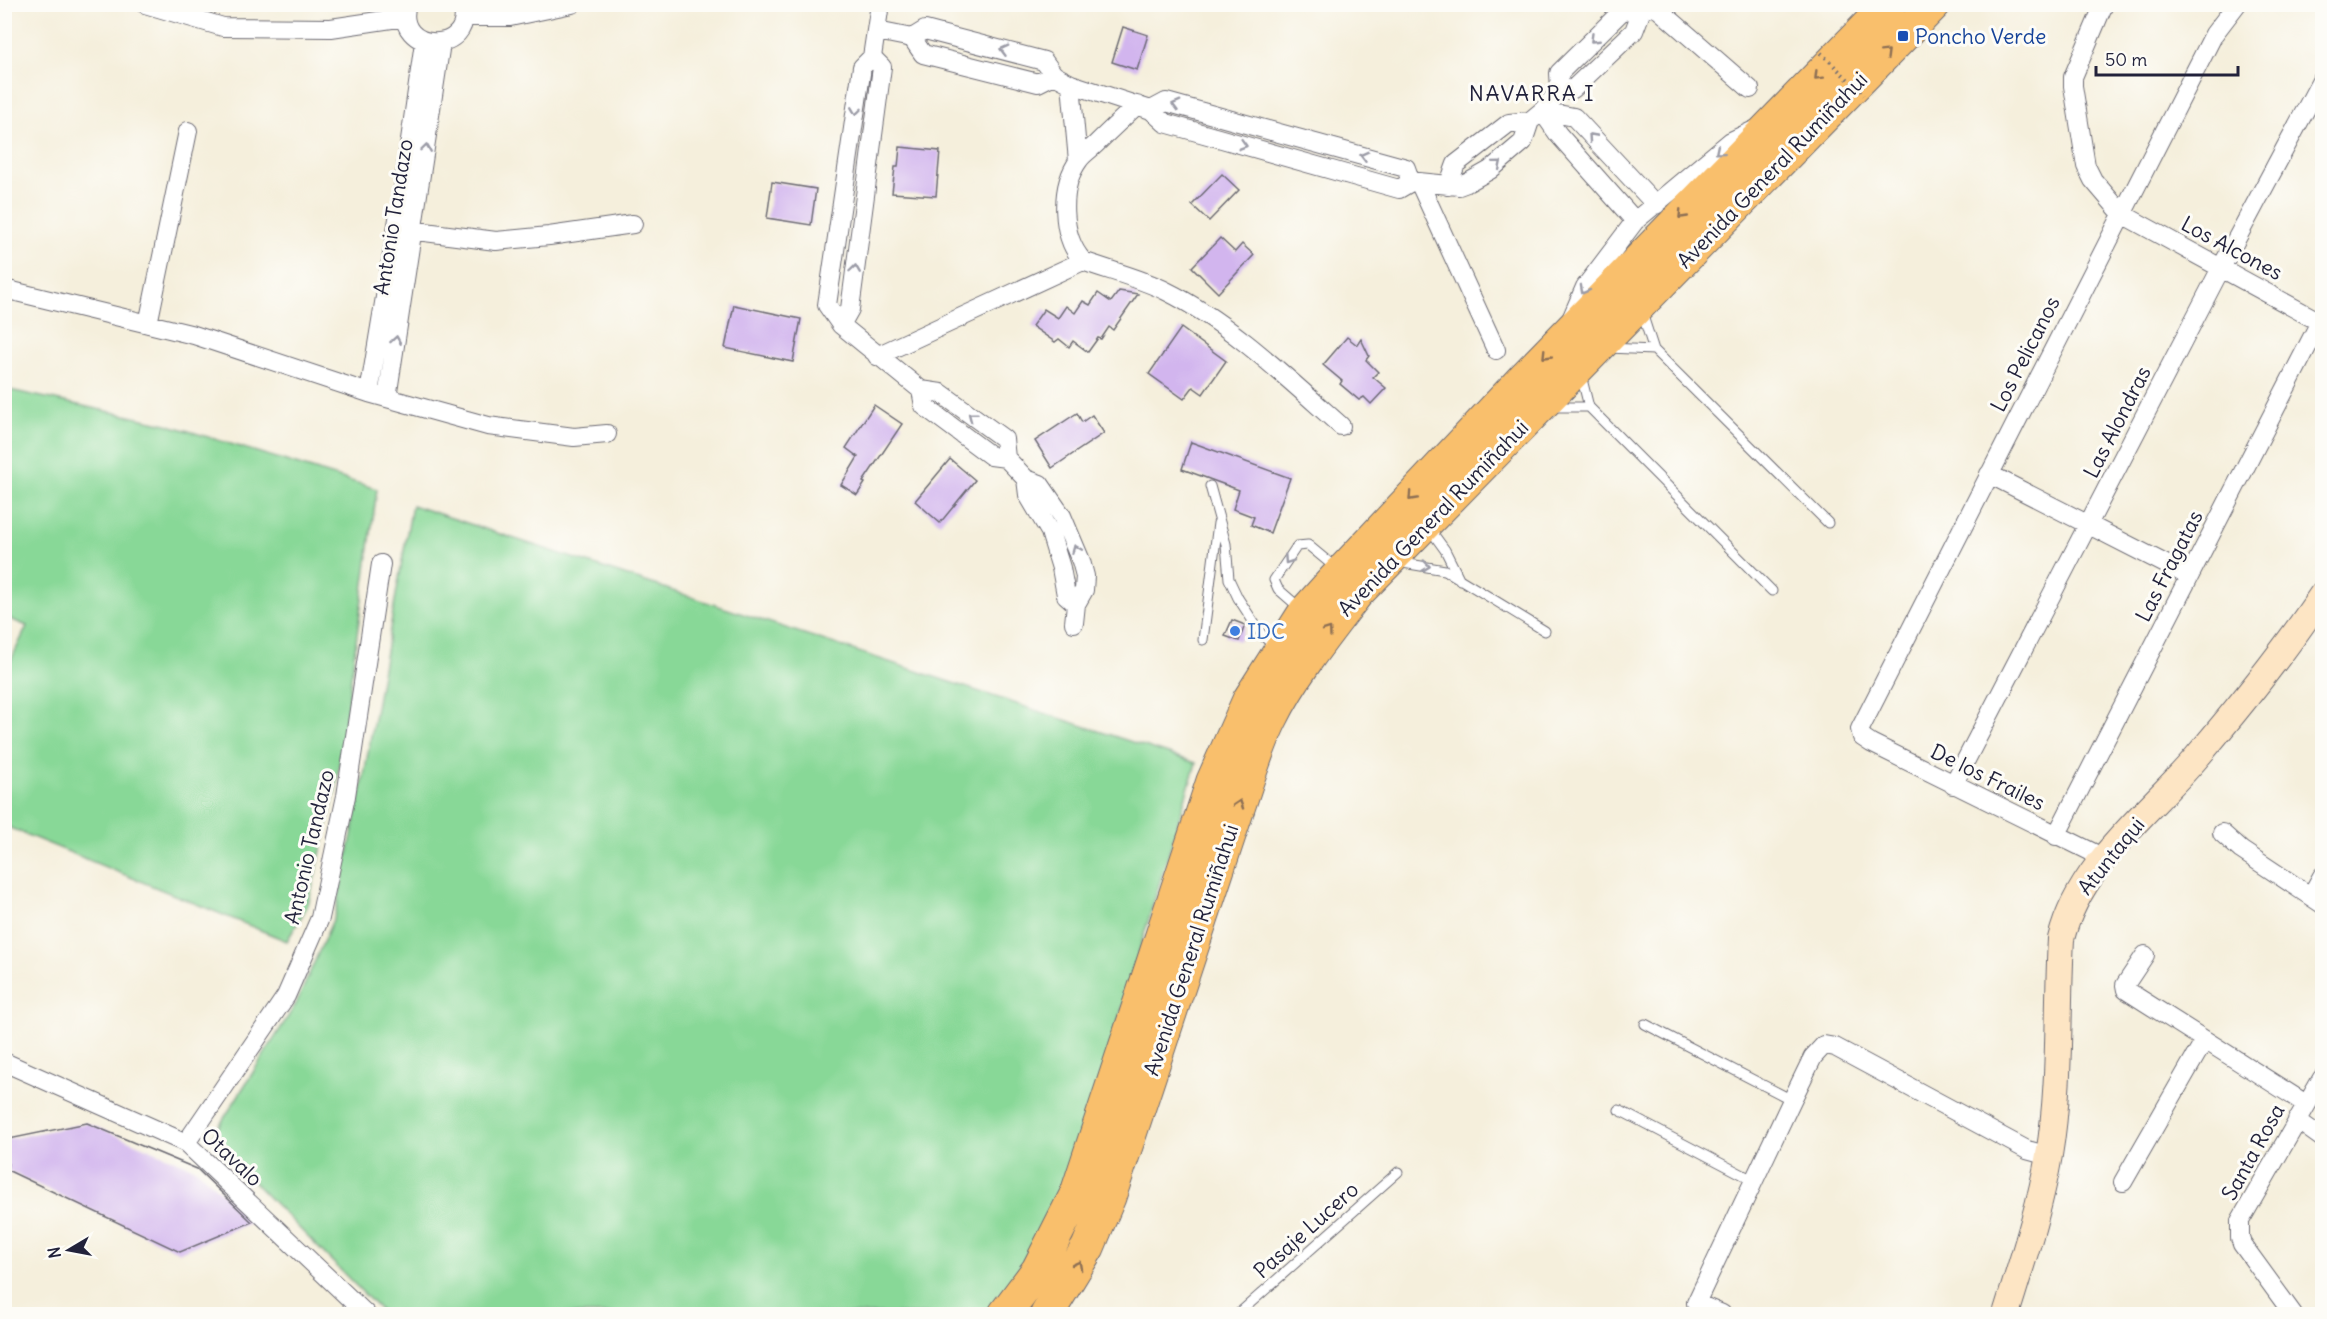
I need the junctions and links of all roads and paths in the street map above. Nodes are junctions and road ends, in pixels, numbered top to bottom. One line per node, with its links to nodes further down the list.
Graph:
1 (145, 4): 8 (street)
2 (572, 4): 9 (street)
3 (880, 4): 10 (street)
4 (1889, 4): 19 (highway, Avenida General Rumiñahui, one-way to 19)
5 (1934, 4): 32 (highway, Avenida General Rumiñahui, one-way to 5)
6 (2104, 4): 25 (street)
7 (2237, 4): 25 (street, Los Pelicanos)
8 (406, 11): 11 (street)
9 (463, 11): 11 (street)
10 (877, 31): 14 (street); 38 (street)
11 (433, 43): 28 (street, Antonio Tandazo)
12 (1821, 53): 16 (path, bridge)
13 (2322, 79): 30 (street, Las Alondras)
14 (1071, 84): 17 (street); 21 (street)
15 (1750, 89): 18 (street)
16 (1864, 95)
17 (1144, 108): 21 (street); 22 (street)
18 (1536, 116): 23 (street, one-way to 18); 23 (street); 24 (street, one-way to 18); 26 (street)
19 (1770, 124): 24 (street, one-way to 24); 35 (highway, Avenida General Rumiñahui, one-way to 35)
20 (189, 130): 34 (street)
21 (1078, 160): 29 (street)
22 (1415, 182): 23 (street); 36 (street)
23 (1448, 186)
24 (1656, 205): 26 (street)
25 (2122, 214): 30 (street, Los Alcones); 45 (street, Los Pelicanos)
26 (1635, 221): 35 (street, one-way to 35)
27 (633, 224): 28 (street)
28 (405, 230): 40 (street, Antonio Tandazo)
29 (1083, 261): 38 (street); 43 (street)
30 (2221, 268): 33 (street, Los Alcones); 50 (street, Las Alondras)
31 (4, 289): 34 (street)
32 (1640, 305): 37 (lane); 39 (highway, Avenida General Rumiñahui)
33 (2321, 320): 54 (street, Las Fragatas)
34 (148, 324): 40 (street)
35 (1568, 332): 53 (highway, Avenida General Rumiñahui, one-way to 53)
36 (1496, 350)
37 (1653, 350): 39 (lane); 49 (lane)
38 (877, 356): 59 (street)
39 (1589, 357): 41 (highway, Avenida General Rumiñahui); 42 (lane)
40 (378, 396): 44 (street)
41 (1540, 407): 42 (lane); 48 (highway, Avenida General Rumiñahui)
42 (1589, 407): 56 (lane)
43 (1341, 426)
44 (608, 434)
45 (1989, 474): 50 (street); 63 (street, Los Pelicanos)
46 (1210, 486): 47 (lane)
47 (1218, 517): 61 (lane); 62 (lane)
48 (1426, 523): 51 (highway, Avenida General Rumiñahui); 55 (lane)
49 (1828, 523)
50 (2089, 526): 54 (street); 64 (street, Las Alondras)
51 (1388, 561): 55 (lane, one-way to 55); 87 (highway, Avenida General Rumiñahui, one-way to 51)
52 (381, 564): 79 (street, Antonio Tandazo)
53 (1341, 572): 58 (highway, Avenida General Rumiñahui); 58 (lane, one-way to 58)
54 (2189, 576): 66 (street, Las Fragatas)
55 (1460, 580): 60 (lane)
56 (1772, 591)
57 (2322, 595): 67 (street, Atuntaqui)
58 (1305, 612): 62 (highway, Avenida General Rumiñahui)
59 (1074, 623)
60 (1545, 631)
61 (1203, 640)
62 (1279, 651): 86 (highway, Avenida General Rumiñahui)
63 (1860, 729): 64 (street, De los Frailes)
64 (1953, 785): 66 (street, De los Frailes)
65 (2222, 832): 69 (street)
66 (2056, 836): 67 (street, De los Frailes)
67 (2104, 858): 80 (street, Atuntaqui)
68 (2322, 876): 69 (street)
69 (2317, 900)
70 (2145, 955): 72 (street, Santa Rosa)
71 (1645, 1024): 75 (lane)
72 (2204, 1041): 77 (street, Santa Rosa); 83 (street)
73 (4, 1062): 79 (street, Otavalo)
74 (2322, 1078): 77 (street)
75 (1792, 1100): 80 (street); 82 (street)
76 (1619, 1110): 82 (lane)
77 (2302, 1112): 78 (street); 91 (street, Santa Rosa)
78 (2322, 1138)
79 (186, 1143): 85 (street, Otavalo)
80 (2049, 1156): 90 (street, Atuntaqui)
81 (1398, 1172): 88 (lane, Pasaje Lucero)
82 (1753, 1180): 84 (street)
83 (2123, 1182)
84 (1693, 1309): 89 (street)
85 (366, 1314)
86 (1005, 1314)
87 (1047, 1314)
88 (1238, 1314)
89 (1722, 1314)
90 (2006, 1314)
91 (2293, 1314)

